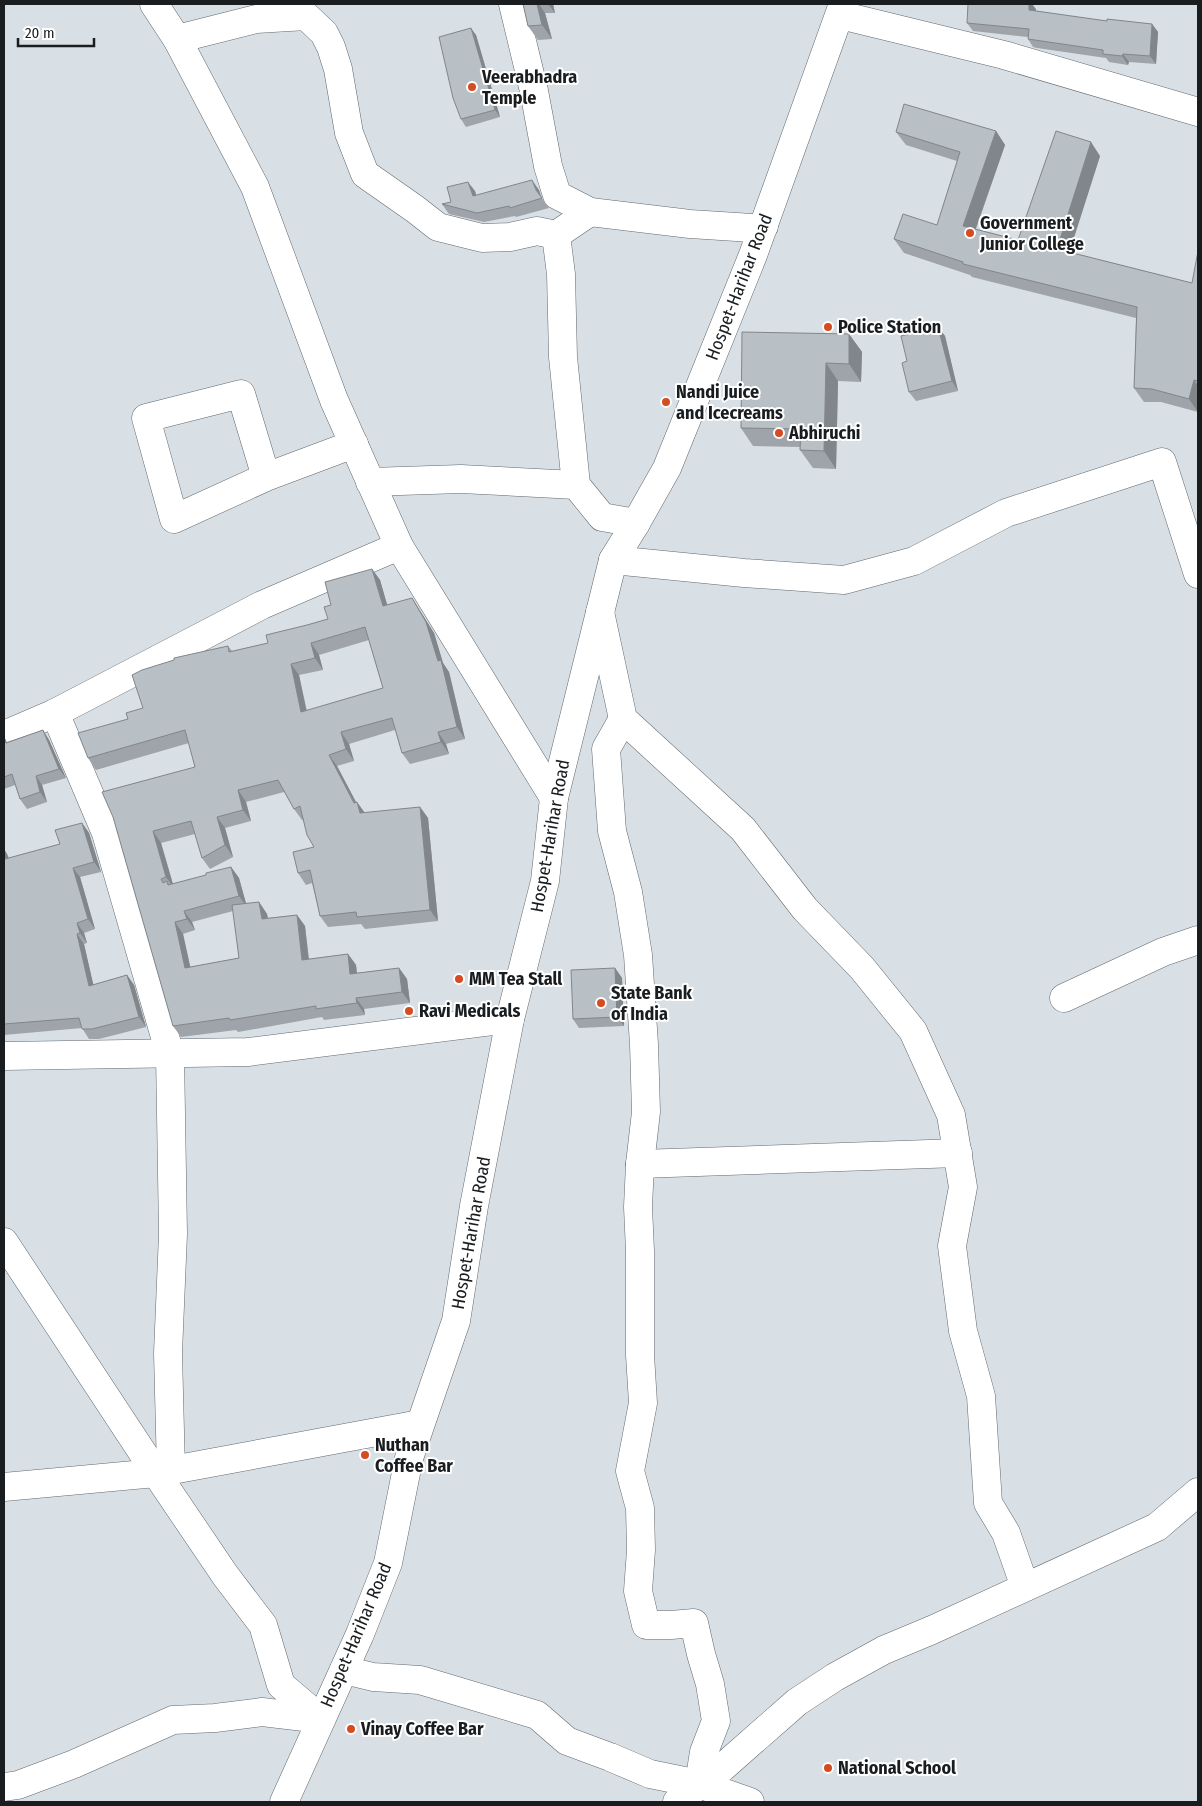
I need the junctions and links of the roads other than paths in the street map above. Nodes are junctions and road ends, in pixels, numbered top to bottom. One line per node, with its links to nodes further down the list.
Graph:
1 (154, 4): 4 (street)
2 (513, 4): 6 (street)
3 (841, 9): 5 (street); 7 (street, Hospet-Harihar Road)
4 (177, 39): 8 (street); 9 (street)
5 (1198, 112)
6 (590, 212): 7 (street); 8 (street)
7 (764, 226): 13 (street, Hospet-Harihar Road)
8 (556, 235): 12 (street)
9 (354, 444): 10 (street); 11 (street)
10 (266, 477): 10 (street)
11 (370, 482): 12 (street); 14 (street)
12 (576, 485): 13 (street)
13 (636, 523): 15 (street, Hospet-Harihar Road)
14 (399, 546): 18 (street); 21 (street)
15 (613, 560): 16 (street); 17 (street, Hospet-Harihar Road)
16 (1198, 574)
17 (600, 612): 19 (street); 21 (street, Hospet-Harihar Road)
18 (55, 713): 20 (street); 25 (street)
19 (622, 719): 27 (street); 28 (street)
20 (4, 735)
21 (554, 798): 24 (street, Hospet-Harihar Road)
22 (1198, 940): 23 (street)
23 (1064, 998)
24 (510, 1019): 25 (street); 30 (street, Hospet-Harihar Road)
25 (170, 1054): 26 (street); 31 (street)
26 (4, 1056)
27 (958, 1153): 28 (street); 34 (street)
28 (640, 1164): 37 (street)
29 (4, 1242): 31 (street)
30 (420, 1424): 31 (street); 35 (street, Hospet-Harihar Road)
31 (164, 1472): 32 (street); 36 (street)
32 (4, 1487)
33 (1198, 1492): 34 (street)
34 (1025, 1587): 37 (street)
35 (344, 1670): 36 (street, Hospet-Harihar Road); 37 (street)
36 (321, 1719): 38 (street); 39 (street, Hospet-Harihar Road)
37 (699, 1784): 40 (street); 41 (street)
38 (15, 1791)
39 (284, 1802)
40 (677, 1802)
41 (750, 1802)

